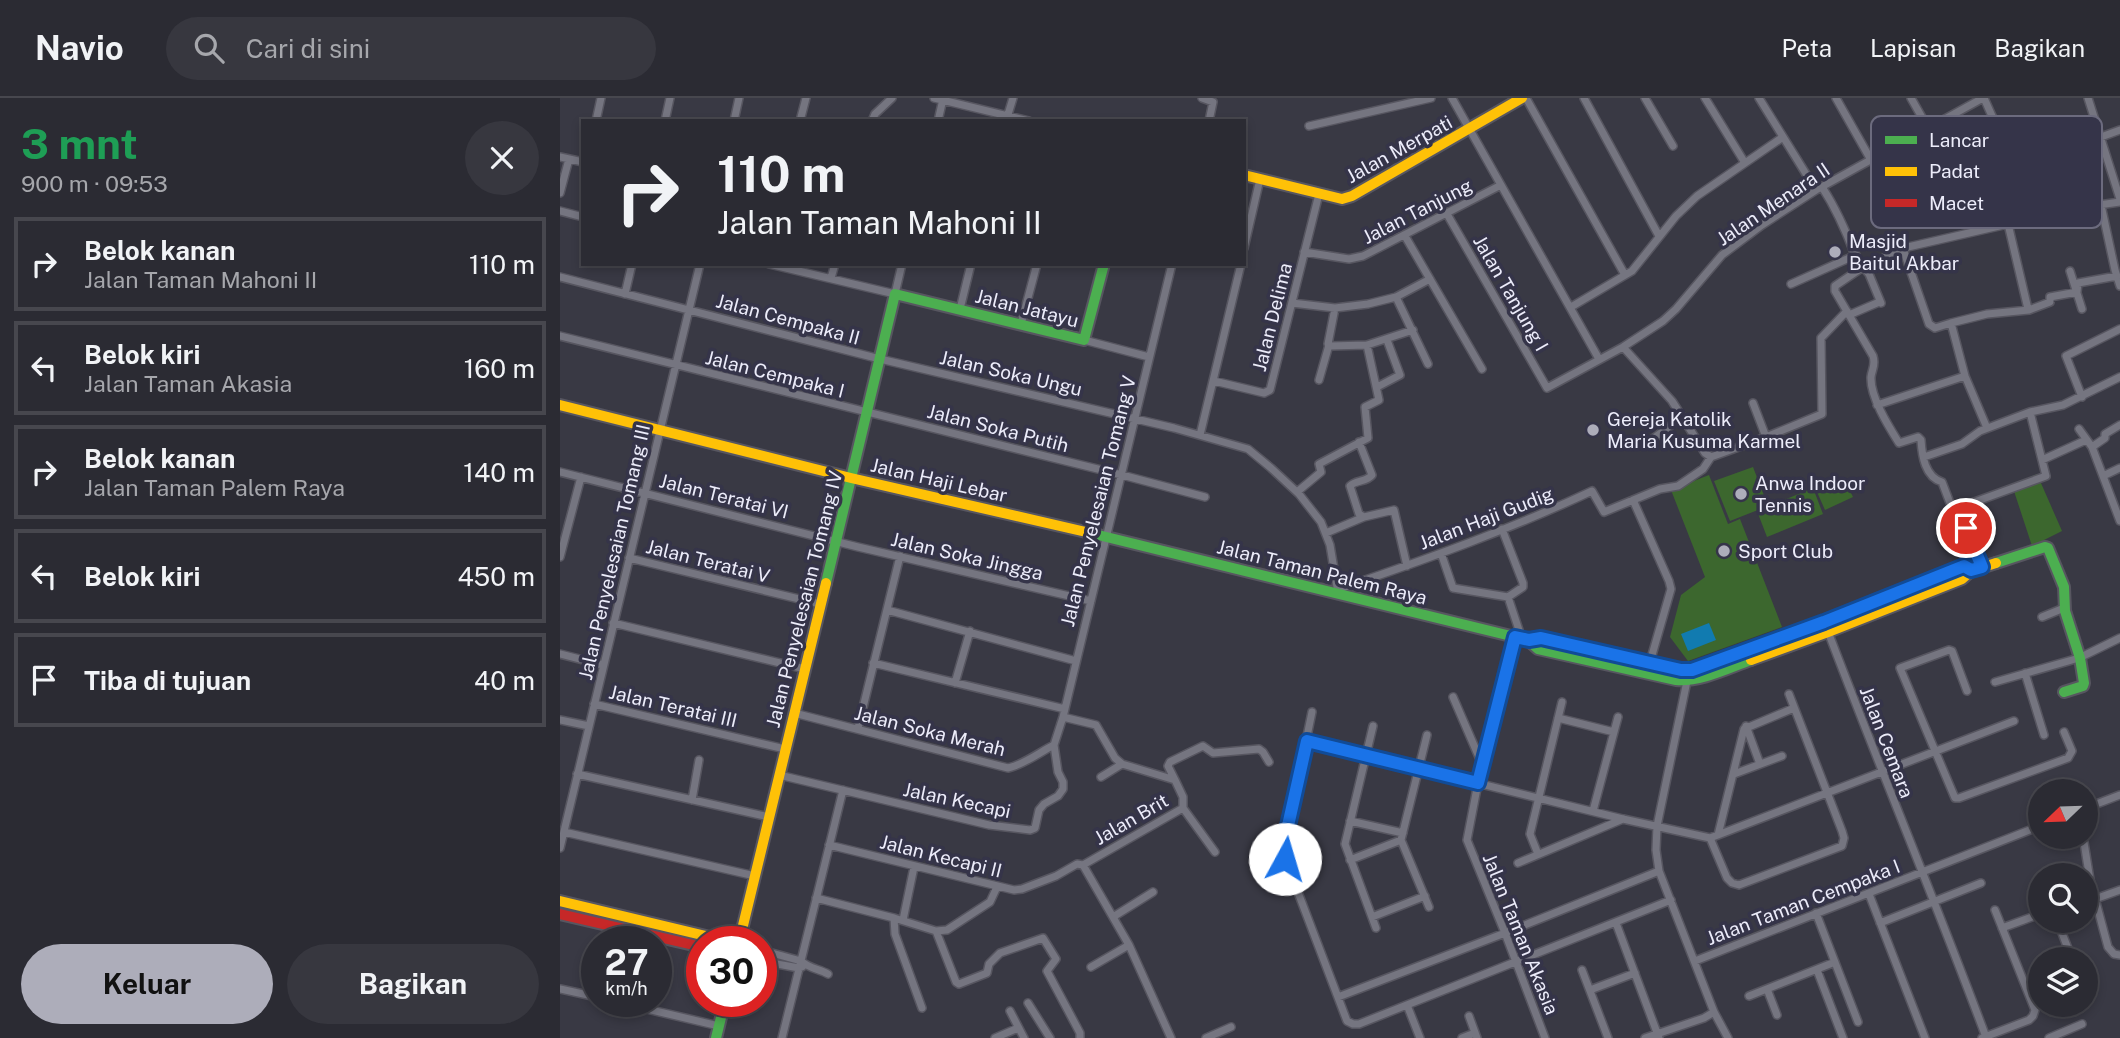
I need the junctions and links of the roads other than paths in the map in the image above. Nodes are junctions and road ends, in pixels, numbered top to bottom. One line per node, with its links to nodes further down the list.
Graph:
1 (601, 98): 25 (street)
2 (670, 98): 26 (street)
3 (739, 98): 27 (street)
4 (806, 98): 28 (street)
5 (892, 98): 29 (street)
6 (1013, 98): 24 (street)
7 (1202, 98): 31 (street)
8 (1431, 98): 32 (street)
9 (1452, 98): 33 (street)
10 (1524, 98): 33 (street, Jalan Merpati); 76 (street)
11 (1584, 98): 59 (street)
12 (1646, 98): 38 (street)
13 (1705, 98): 43 (street)
14 (1759, 98): 35 (street)
15 (1836, 98): 41 (street)
16 (1911, 98): 20 (street)
17 (1984, 98): 21 (street, Jalan Menara II); 22 (street)
18 (2088, 98): 23 (street)
19 (940, 99): 24 (street); 30 (street)
20 (1921, 116)
21 (1950, 116)
22 (1992, 116)
23 (2094, 116)
24 (1007, 118)
25 (596, 119)
26 (665, 119)
27 (734, 119)
28 (801, 119)
29 (873, 119)
30 (938, 119)
31 (1210, 119)
32 (1309, 125)
33 (1470, 129): 46 (street); 49 (street, Jalan Merpati)
34 (2120, 130): 36 (street)
35 (1783, 137): 43 (street); 47 (street)
36 (2102, 137)
37 (2102, 140): 50 (street)
38 (1673, 146)
39 (560, 157): 40 (street)
40 (569, 159): 42 (street); 48 (street)
41 (1871, 160): 47 (street, Jalan Menara II)
42 (581, 162)
43 (1745, 163): 59 (street)
44 (1246, 176): 45 (street, Jalan Merpati)
45 (1260, 179): 49 (street, Jalan Merpati); 60 (street)
46 (1501, 185): 54 (street, Jalan Tanjung); 88 (street)
47 (1819, 188): 63 (street); 104 (street, Jalan Menara II)
48 (560, 193)
49 (1319, 194): 62 (street, Jalan Delima)
50 (2120, 200): 51 (street)
51 (2102, 205)
52 (2102, 209): 77 (street)
53 (560, 211): 55 (street)
54 (1447, 214): 58 (street, Jalan Tanjung); 116 (street, Jalan Tanjung I)
55 (581, 216)
56 (1995, 228): 61 (street)
57 (2009, 228): 92 (street)
58 (1405, 236): 62 (street, Jalan Tanjung); 80 (street)
59 (1659, 236): 76 (street)
60 (1246, 239)
61 (1903, 249): 74 (street); 95 (street)
62 (1304, 253): 87 (street, Jalan Delima)
63 (1856, 255): 74 (street); 81 (street)
64 (632, 266): 85 (street)
65 (700, 266): 90 (street, Jalan Penyelesaian Tomang III)
66 (778, 266): 79 (street)
67 (834, 266): 79 (street)
68 (902, 266): 84 (street, Jalan Penyelesaian Tomang IV)
69 (971, 266): 91 (street)
70 (1036, 266): 96 (street)
71 (1103, 266): 100 (street)
72 (1172, 266): 105 (street, Jalan Penyelesaian Tomang V)
73 (1241, 266): 114 (street)
74 (1862, 268): 94 (street); 94 (street)
75 (2070, 271): 83 (street)
76 (1625, 275): 88 (street)
77 (2117, 276): 82 (street); 83 (street)
78 (560, 277): 85 (street)
79 (831, 278): 84 (street)
80 (1430, 279): 86 (street); 110 (street)
81 (1791, 284)
82 (2120, 286)
83 (2077, 292): 92 (street); 93 (street)
84 (895, 294): 91 (street, Jalan Jatayu); 106 (street, Jalan Penyelesaian Tomang IV)
85 (625, 295): 90 (street)
86 (1396, 297): 89 (street); 98 (street)
87 (1292, 303): 89 (street); 114 (street, Jalan Delima)
88 (1571, 307): 107 (street)
89 (1335, 308): 102 (street)
90 (689, 309): 106 (street, Jalan Cempaka II); 109 (street, Jalan Penyelesaian Tomang III)
91 (960, 309): 96 (street, Jalan Jatayu)
92 (2028, 309): 95 (street)
93 (2082, 309)
94 (1848, 313): 120 (street); 130 (street)
95 (1951, 323): 111 (street)
96 (1021, 324): 100 (street, Jalan Jatayu)
97 (2120, 329): 117 (street)
98 (1413, 330): 101 (street); 108 (street)
99 (560, 336): 109 (street, Jalan Cempaka I)
100 (1084, 340): 105 (street, Jalan Jatayu)
101 (1387, 340): 103 (street); 115 (street)
102 (1329, 345): 103 (street); 113 (street)
103 (1367, 345): 115 (street)
104 (1623, 347): 107 (street, Jalan Menara II); 123 (street)
105 (1149, 357): 124 (street, Jalan Penyelesaian Tomang V)
106 (880, 359): 122 (street, Jalan Penyelesaian Tomang IV); 124 (street, Jalan Soka Ungu)
107 (1599, 359): 116 (street, Jalan Menara II)
108 (1428, 364)
109 (675, 365): 122 (street, Jalan Cempaka I); 127 (street, Jalan Penyelesaian Tomang III)
110 (1482, 369)
111 (1965, 376): 120 (street); 126 (street)
112 (2120, 377): 117 (street)
113 (1320, 380)
114 (1214, 381): 129 (street)
115 (1377, 387): 131 (street)
116 (1547, 388)
117 (2082, 397): 121 (street)
118 (1753, 403): 130 (street)
119 (560, 405): 127 (street, Jalan Haji Lebar)
120 (1877, 405): 135 (street)
121 (2030, 412): 126 (street); 136 (street)
122 (867, 413): 139 (street, Jalan Soka Putih); 142 (street, Jalan Penyelesaian Tomang IV)
123 (1682, 417): 133 (street); 134 (street)
124 (1135, 419): 129 (street, Jalan Soka Ungu); 139 (street, Jalan Penyelesaian Tomang V)
125 (2120, 425): 132 (street)
126 (1987, 428): 135 (street)
127 (660, 429): 142 (street, Jalan Haji Lebar); 144 (street, Jalan Penyelesaian Tomang III)
128 (2079, 429): 132 (street)
129 (1200, 435): 143 (street, Jalan Soka Ungu)
130 (1766, 437): 134 (street)
131 (1359, 442): 143 (street); 149 (street)
132 (2089, 443): 136 (street); 140 (street)
133 (1646, 444)
134 (1711, 457): 146 (street)
135 (1924, 457): 147 (street)
136 (2042, 460): 147 (street)
137 (2120, 468): 140 (street)
138 (560, 472): 141 (street, Jalan Teratai VI)
139 (1122, 475): 145 (street, Jalan Soka Putih); 154 (street, Jalan Penyelesaian Tomang V)
140 (2103, 476): 148 (street)
141 (581, 477): 144 (street, Jalan Teratai VI); 152 (street)
142 (851, 478): 154 (street, Jalan Haji Lebar); 155 (street, Jalan Penyelesaian Tomang IV)
143 (1297, 492): 153 (street)
144 (645, 493): 155 (street, Jalan Teratai VI); 159 (street, Jalan Penyelesaian Tomang III)
145 (1205, 497)
146 (1633, 500): 151 (street, Jalan Haji Gudig); 178 (street)
147 (1958, 508): 161 (street)
148 (2118, 511): 150 (street)
149 (1364, 517): 153 (street); 160 (street)
150 (2120, 521)
151 (1502, 529): 156 (street, Jalan Haji Gudig); 163 (street)
152 (563, 533): 158 (street)
153 (1326, 533): 162 (street)
154 (1107, 537): 162 (street, Jalan Taman Palem Raya); 164 (street, Jalan Penyelesaian Tomang V)
155 (836, 541): 157 (street, Jalan Soka Jingga); 165 (street, Jalan Penyelesaian Tomang IV)
156 (1441, 553): 160 (street, Jalan Haji Gudig); 163 (street)
157 (900, 556): 164 (street, Jalan Soka Jingga); 167 (street)
158 (560, 557)
159 (629, 558): 165 (street, Jalan Teratai V); 169 (street, Jalan Penyelesaian Tomang III)
160 (1406, 566): 162 (street, Jalan Haji Gudig)
161 (1976, 569): 166 (street, Jalan Taman Palem Raya); 170 (street, Jalan Taman Palem Raya)
162 (1338, 590): 173 (street, Jalan Taman Palem Raya)
163 (1508, 597): 173 (street)
164 (1091, 601): 177 (street, Jalan Penyelesaian Tomang V)
165 (820, 604): 181 (street, Jalan Penyelesaian Tomang IV)
166 (2064, 608): 168 (street); 176 (street)
167 (887, 610): 171 (street); 179 (street)
168 (2042, 617)
169 (613, 623): 180 (street, Jalan Penyelesaian Tomang III); 181 (street)
170 (1826, 627): 182 (street, Jalan Taman Palem Raya); 184 (street, Jalan Taman Palem Raya); 221 (street, Jalan Cemara)
171 (970, 631): 177 (street); 186 (street)
172 (2120, 638): 176 (street)
173 (1522, 639): 175 (street, Jalan Taman Palem Raya); 218 (street, Jalan Taman Akasia)
174 (560, 654): 180 (street)
175 (1592, 655): 178 (street, Jalan Taman Palem Raya); 184 (street, Jalan Taman Palem Raya)
176 (2080, 658): 183 (street); 188 (street)
177 (1076, 661): 196 (street, Jalan Penyelesaian Tomang V)
178 (1650, 662): 182 (street, Jalan Taman Palem Raya)
179 (873, 663): 186 (street); 204 (street)
180 (604, 665): 192 (street, Jalan Penyelesaian Tomang III)
181 (805, 669): 195 (street, Jalan Penyelesaian Tomang IV)
182 (1692, 670): 184 (street)
183 (2025, 673): 185 (street); 208 (street)
184 (1688, 681): 239 (street)
185 (1995, 682)
186 (955, 683): 196 (street)
187 (1967, 691): 212 (street)
188 (2064, 692)
189 (1789, 694): 193 (street)
190 (1453, 697): 218 (street)
191 (1562, 702): 198 (street)
192 (594, 704): 201 (street, Jalan Penyelesaian Tomang III); 211 (street, Jalan Teratai III)
193 (1794, 708): 203 (street); 229 (street)
194 (1312, 712): 209 (street)
195 (794, 713): 204 (street, Jalan Soka Merah); 211 (street, Jalan Penyelesaian Tomang IV)
196 (1064, 713): 210 (street, Jalan Penyelesaian Tomang V); 217 (street)
197 (1618, 717): 205 (street)
198 (1558, 718): 205 (street); 231 (street)
199 (560, 720): 201 (street)
200 (2014, 721): 212 (street)
201 (589, 726): 222 (street, Jalan Penyelesaian Tomang III)
202 (1373, 726): 213 (street)
203 (1746, 726): 219 (street); 223 (street)
204 (858, 728): 210 (street, Jalan Soka Merah)
205 (1614, 732): 235 (street)
206 (2064, 732): 212 (street)
207 (1427, 735): 220 (street)
208 (2045, 735)
209 (1307, 741): 213 (street); 304 (street)
210 (1054, 745): 228 (street, Jalan Kecapi)
211 (785, 749): 224 (street, Jalan Penyelesaian Tomang IV)
212 (1935, 752): 221 (street)
213 (1366, 755): 220 (street); 238 (street)
214 (1782, 756): 219 (street)
215 (699, 760): 232 (street)
216 (1269, 762): 226 (street)
217 (1122, 764): 225 (street); 226 (street, Jalan Brit)
218 (1482, 764): 227 (street, Jalan Taman Akasia)
219 (1760, 764): 223 (street)
220 (1418, 768): 227 (street); 242 (street)
221 (1881, 773): 229 (street); 253 (street, Jalan Cemara)
222 (577, 774): 232 (street); 241 (street, Jalan Penyelesaian Tomang III)
223 (1734, 774): 243 (street)
224 (779, 775): 228 (street, Jalan Kecapi); 236 (street, Jalan Penyelesaian Tomang IV)
225 (1101, 777)
226 (1175, 779): 234 (street, Jalan Brit)
227 (1478, 783): 231 (street); 283 (street, Jalan Taman Akasia)
228 (843, 790): 244 (street)
229 (1828, 793): 243 (street); 243 (street)
230 (2120, 795): 233 (street)
231 (1538, 798): 235 (street); 247 (street)
232 (692, 800): 236 (street)
233 (2098, 803)
234 (1183, 807): 246 (street); 250 (street, Jalan Brit)
235 (1593, 811): 237 (street)
236 (769, 817): 254 (street, Jalan Penyelesaian Tomang IV)
237 (1623, 819): 239 (street); 247 (street)
238 (1350, 821): 242 (street); 248 (street)
239 (1657, 826): 243 (street); 252 (street)
240 (2028, 831): 253 (street, Jalan Taman Cempaka I)
241 (564, 832): 245 (street, Jalan Penyelesaian Tomang III); 254 (street)
242 (1402, 836): 248 (street); 260 (street)
243 (1714, 837)
244 (829, 845): 251 (street, Jalan Kecapi II); 261 (street)
245 (560, 848)
246 (1215, 852)
247 (1538, 854): 249 (street)
248 (1350, 860): 272 (street)
249 (1518, 863)
250 (1083, 865): 256 (street, Jalan Kecapi II); 271 (street, Jalan Brit)
251 (914, 867): 256 (street, Jalan Kecapi II); 275 (street)
252 (1659, 871): 263 (street); 283 (street)
253 (1922, 872): 259 (street, Jalan Taman Cempaka I); 265 (street, Jalan Cemara)
254 (755, 876): 278 (street, Jalan Penyelesaian Tomang IV)
255 (1981, 883): 265 (street)
256 (997, 887): 282 (street)
257 (2120, 890): 262 (street)
258 (1153, 892): 271 (street)
259 (1869, 894): 269 (street, Jalan Taman Cempaka I); 277 (street)
260 (1425, 896): 266 (street); 272 (street)
261 (816, 898): 273 (street); 293 (street)
262 (2098, 898)
263 (1671, 900): 276 (street); 288 (street)
264 (560, 901): 281 (street)
265 (1935, 901): 277 (street); 322 (street, Jalan Cemara)
266 (1429, 907)
267 (1995, 910): 279 (street)
268 (2098, 910): 286 (street)
269 (1816, 913): 288 (street, Jalan Taman Cempaka I); 290 (street)
270 (560, 914): 284 (street)
271 (1113, 917): 285 (street, Jalan Brit)
272 (1372, 917): 280 (street)
273 (894, 918): 275 (street); 307 (street)
274 (2028, 918): 279 (street)
275 (903, 920): 282 (street)
276 (1616, 923): 289 (street); 298 (street)
277 (1880, 923): 338 (street)
278 (743, 926)
279 (2002, 928): 322 (street)
280 (1377, 929)
281 (686, 931)
282 (936, 931): 328 (street)
283 (1505, 933): 289 (street, Jalan Taman Akasia); 304 (street)
284 (686, 943)
285 (1129, 945): 294 (street); 329 (street, Jalan Brit)
286 (2119, 955): 292 (street)
287 (777, 956): 293 (street)
288 (1695, 961): 313 (street)
289 (1516, 962): 306 (street); 333 (street, Jalan Taman Akasia)
290 (1835, 962): 296 (street); 314 (street)
291 (777, 963): 293 (street)
292 (2120, 964)
293 (802, 965): 297 (street); 324 (street)
294 (1091, 967)
295 (1582, 970): 301 (street)
296 (1816, 970): 300 (street); 337 (street)
297 (828, 974)
298 (1635, 974): 301 (street); 321 (street)
299 (560, 989): 302 (street)
300 (1767, 989): 303 (street); 310 (street)
301 (1590, 990): 334 (street)
302 (581, 994)
303 (1749, 996)
304 (1338, 997): 306 (street)
305 (1028, 1003): 327 (street)
306 (1407, 1005): 331 (street)
307 (922, 1008)
308 (1010, 1011): 318 (street)
309 (672, 1015): 316 (street)
310 (1777, 1015)
311 (1469, 1016): 319 (street)
312 (721, 1017): 316 (street)
313 (1718, 1019): 321 (street); 336 (street)
314 (1858, 1022)
315 (2082, 1024): 320 (street)
316 (719, 1026): 323 (street)
317 (1231, 1027): 330 (street)
318 (1018, 1028): 325 (street); 326 (street)
319 (1476, 1035): 332 (street)
320 (2067, 1035): 339 (street)
321 (1658, 1036): 335 (street)
322 (1984, 1037)
323 (716, 1038)
324 (782, 1038)
325 (995, 1038)
326 (1024, 1038)
327 (1050, 1038)
328 (1080, 1038)
329 (1171, 1038)
330 (1206, 1038)
331 (1420, 1038)
332 (1462, 1038)
333 (1545, 1038)
334 (1608, 1038)
335 (1645, 1038)
336 (1728, 1038)
337 (1843, 1038)
338 (1925, 1038)
339 (2049, 1038)

